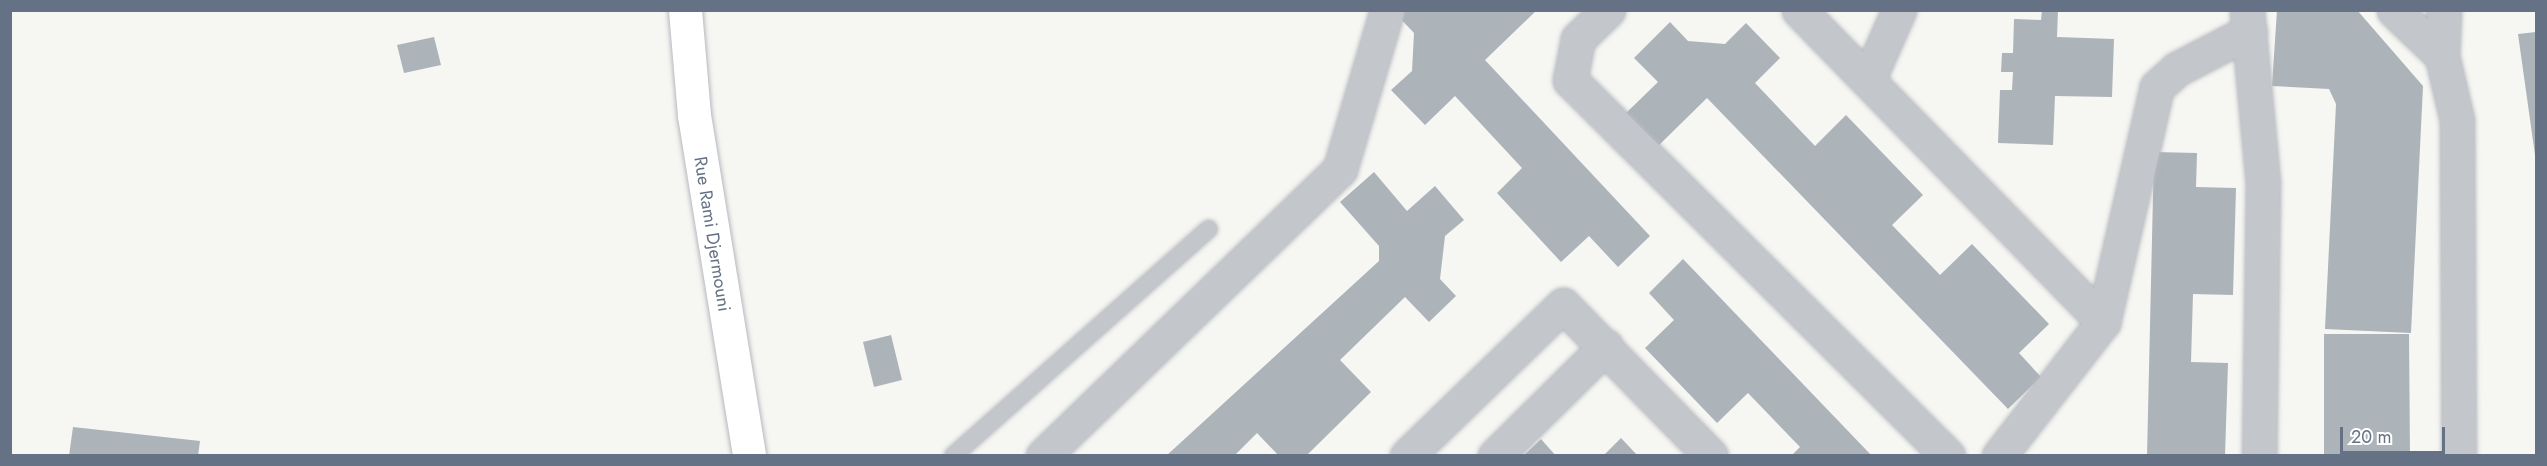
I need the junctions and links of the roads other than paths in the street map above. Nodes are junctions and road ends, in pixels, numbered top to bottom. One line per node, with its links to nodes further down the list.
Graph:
1 (685, 10): 15 (main road, Rue Rami Djermouni)
2 (1387, 10): 17 (street)
3 (1608, 10): 20 (street)
4 (1799, 10): 10 (street)
5 (1899, 10): 10 (street)
6 (2394, 10): 9 (street)
7 (2444, 10): 9 (street)
8 (2249, 21): 12 (street); 22 (street)
9 (2442, 56): 23 (street)
10 (1868, 81): 12 (street)
11 (1209, 229): 16 (lane)
12 (2103, 322): 21 (street)
13 (1606, 346): 14 (street); 18 (street); 19 (street)
14 (1409, 455)
15 (749, 456)
16 (953, 456)
17 (1043, 456)
18 (1495, 456)
19 (1711, 456)
20 (1948, 456)
21 (1999, 456)
22 (2259, 456)
23 (2458, 456)

